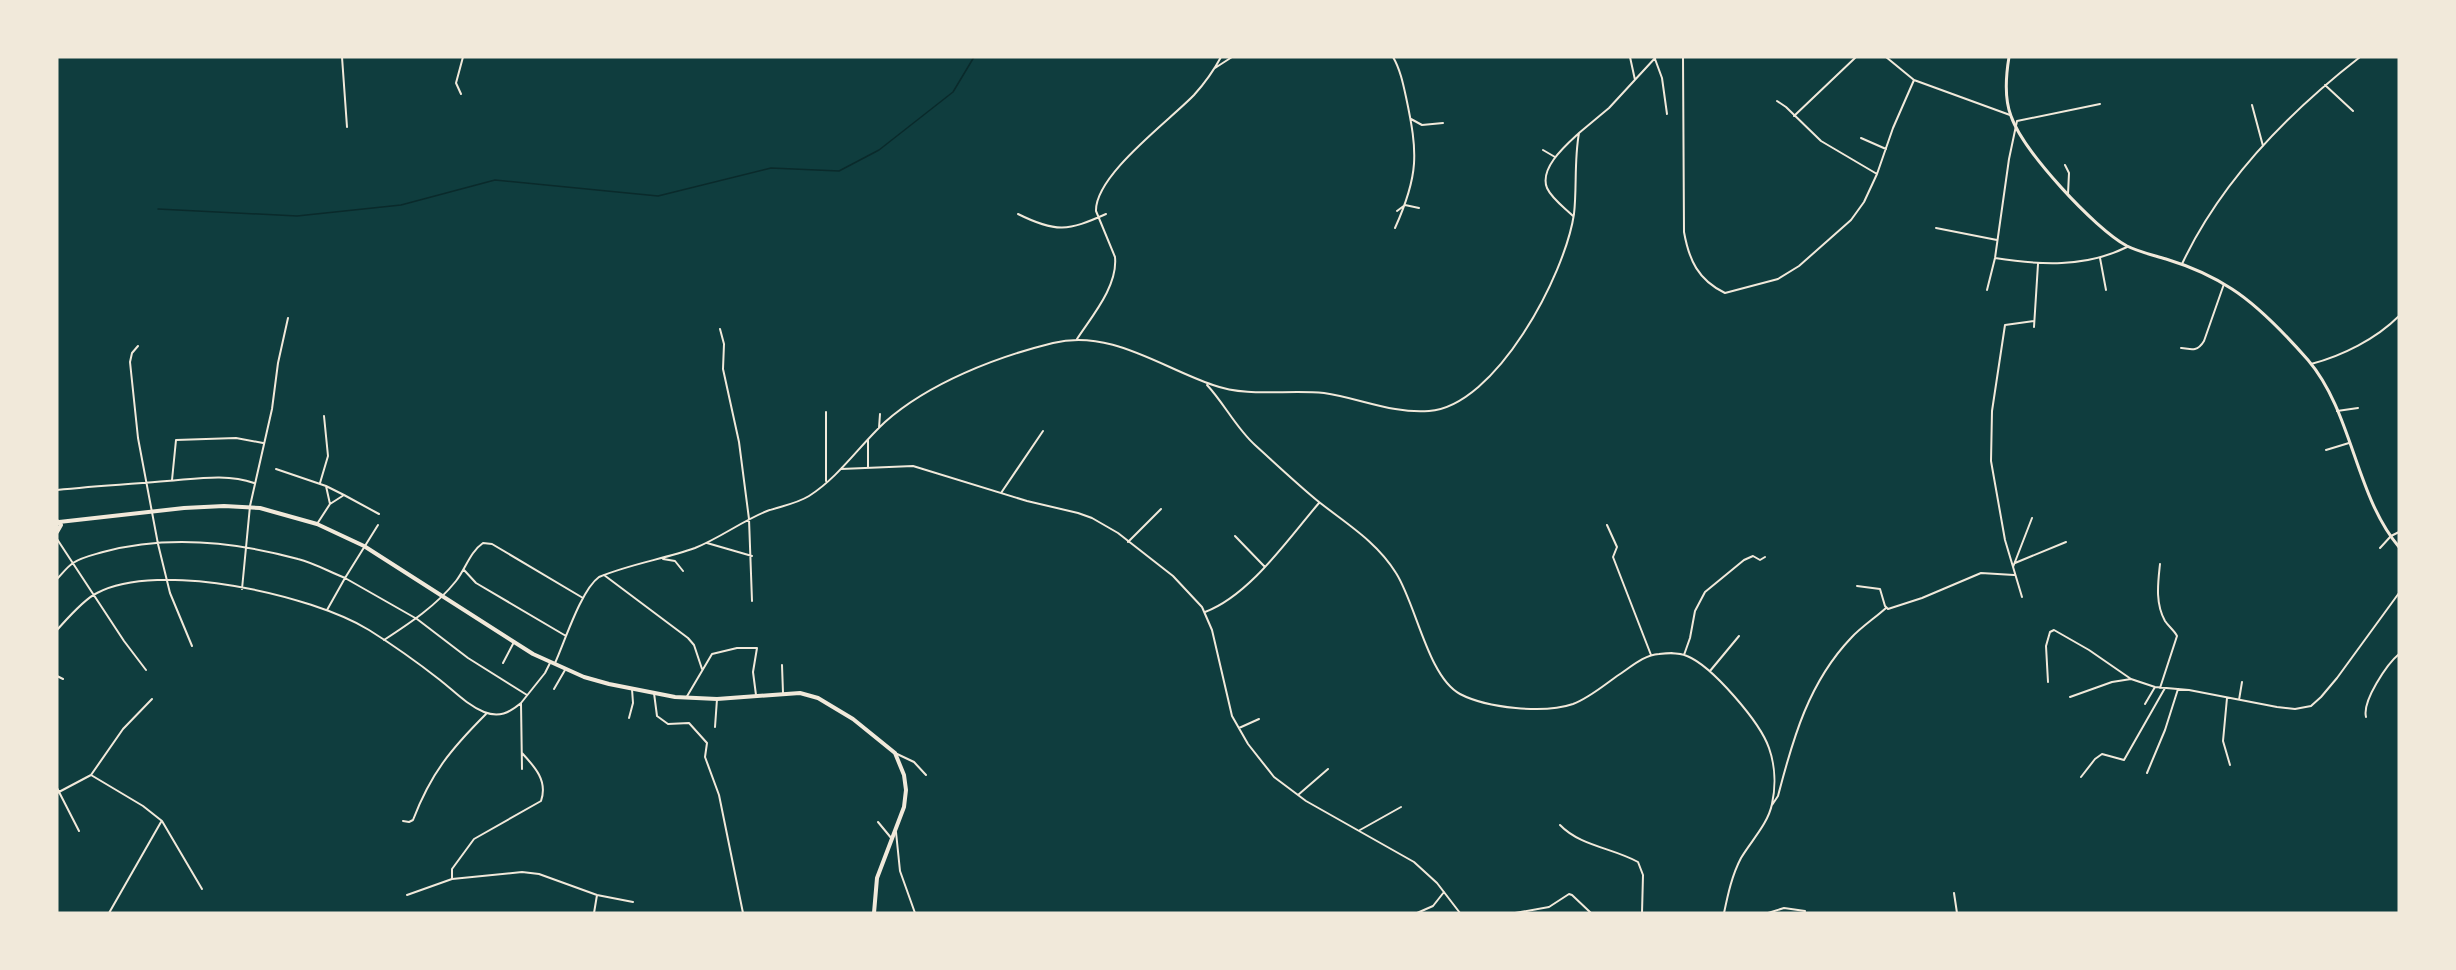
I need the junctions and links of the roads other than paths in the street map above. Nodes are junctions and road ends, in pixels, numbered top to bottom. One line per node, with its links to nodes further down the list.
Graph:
1 (342, 57): 28 (street)
2 (463, 57): 17 (street)
3 (1221, 57): 13 (street)
4 (1232, 57): 13 (street)
5 (1393, 57): 25 (street)
6 (1630, 57): 14 (street)
7 (1683, 57): 36 (street)
8 (1856, 57): 23 (street)
9 (1886, 57): 15 (street)
10 (2008, 57): 24 (street)
11 (2360, 57): 16 (street)
12 (1655, 58): 14 (street); 22 (street)
13 (1213, 70): 44 (street)
14 (1635, 80): 29 (street)
15 (1914, 80): 24 (street); 32 (street)
16 (2325, 85): 21 (street); 31 (street)
17 (461, 94)
18 (1777, 101): 23 (street)
19 (2100, 104): 27 (street)
20 (2252, 105): 31 (street)
21 (2353, 111)
22 (1667, 114)
23 (1794, 116): 36 (street)
24 (2010, 116): 27 (street)
25 (1411, 119): 26 (street); 38 (street)
26 (1443, 123)
27 (2015, 124): 37 (street); 47 (street)
28 (347, 127)
29 (1579, 133): 34 (street); 43 (street)
30 (1861, 138): 32 (street)
31 (2263, 146): 52 (street)
32 (1886, 149): 36 (street)
33 (1543, 150): 34 (street)
34 (1555, 157): 43 (street)
35 (2065, 165): 37 (street)
36 (1877, 174)
37 (2068, 194): 48 (street)
38 (1405, 205): 39 (street); 40 (street); 45 (street)
39 (1419, 208)
40 (1396, 211)
41 (1018, 213): 44 (street)
42 (1106, 214): 44 (street)
43 (1574, 216): 65 (street)
44 (1098, 219): 61 (street)
45 (1395, 228)
46 (1936, 228): 47 (street)
47 (1997, 240): 50 (street)
48 (2128, 247): 49 (street); 52 (street)
49 (2100, 257): 51 (street); 55 (street)
50 (1995, 258): 51 (street); 54 (street)
51 (2038, 264): 58 (street)
52 (2182, 264): 53 (street)
53 (2224, 284): 63 (street); 64 (street)
54 (1987, 290)
55 (2106, 290)
56 (2399, 316): 64 (street)
57 (288, 318): 74 (street)
58 (2034, 321): 59 (street); 123 (street)
59 (2034, 327)
60 (720, 329): 96 (street)
61 (1077, 339): 65 (street); 71 (street)
62 (138, 346): 81 (street)
63 (2181, 348)
64 (2311, 364): 67 (street)
65 (1205, 383): 89 (street)
66 (2358, 408): 67 (street)
67 (2337, 411): 75 (street)
68 (826, 412): 84 (street)
69 (880, 414): 71 (street)
70 (324, 416): 83 (street)
71 (879, 428): 73 (street)
72 (1043, 431): 87 (street)
73 (868, 440): 77 (street); 79 (street)
74 (264, 443): 80 (street); 82 (street)
75 (2349, 443): 76 (street); 106 (street)
76 (2325, 450)
77 (868, 468): 79 (street); 87 (street)
78 (276, 469): 83 (street)
79 (839, 470): 84 (street)
80 (172, 480): 81 (street); 82 (street)
81 (147, 482): 86 (street); 92 (street)
82 (254, 483): 91 (street)
83 (320, 483): 85 (street)
84 (825, 483): 96 (street)
85 (326, 486): 88 (street); 90 (street)
86 (57, 490)
87 (1001, 493): 108 (street)
88 (344, 495): 90 (street); 94 (street)
89 (1320, 502): 122 (street); 150 (street)
90 (330, 504): 99 (street)
91 (250, 506): 92 (main road); 99 (main road); 114 (street)
92 (151, 510): 98 (main road); 111 (street)
93 (1161, 510): 108 (street)
94 (378, 514)
95 (2032, 518): 120 (street)
96 (749, 519): 110 (street); 116 (street)
97 (58, 522): 98 (main road); 102 (main road)
98 (69, 522): 102 (main road)
99 (317, 524): 112 (main road)
100 (378, 525): 112 (street)
101 (1607, 525): 150 (street)
102 (61, 527): 103 (main road)
103 (57, 532)
104 (2399, 532): 106 (street)
105 (1235, 536): 122 (street)
106 (2391, 536): 113 (street); 115 (street)
107 (57, 539): 119 (street)
108 (1128, 542): 141 (street)
109 (2066, 542): 120 (street)
110 (707, 543): 116 (street); 118 (street)
111 (158, 544): 114 (street); 119 (street); 130 (street)
112 (364, 546): 128 (street); 135 (main road)
113 (2399, 547)
114 (246, 548): 128 (street); 132 (street)
115 (2380, 548)
116 (752, 556): 138 (street)
117 (1765, 557): 151 (street)
118 (660, 559): 125 (street); 127 (street)
119 (74, 563): 129 (street); 134 (street)
120 (2014, 563): 123 (street)
121 (2160, 564): 165 (street)
122 (1264, 566): 141 (street)
123 (2013, 567): 126 (street)
124 (464, 570): 135 (street); 137 (street); 144 (street)
125 (683, 571)
126 (2014, 574): 136 (street); 139 (street)
127 (603, 575): 137 (street); 155 (street)
128 (345, 578): 140 (street); 142 (street)
129 (57, 579)
130 (166, 579): 132 (street); 134 (street); 148 (street)
131 (1857, 586): 139 (street)
132 (242, 589): 140 (street)
133 (2399, 593): 179 (street)
134 (94, 594): 143 (street); 156 (street)
135 (441, 597): 142 (street); 147 (main road)
136 (2022, 597)
137 (583, 598): 144 (street)
138 (752, 601)
139 (1886, 608): 200 (street)
140 (327, 610): 146 (street)
141 (1205, 612): 187 (street)
142 (417, 619): 146 (street); 173 (street)
143 (57, 630)
144 (566, 636): 153 (street)
145 (1739, 636): 158 (street)
146 (384, 640): 182 (street)
147 (514, 642): 152 (street); 153 (main road)
148 (192, 646)
149 (2399, 654): 183 (street)
150 (1651, 655): 151 (street)
151 (1684, 655): 158 (street)
152 (503, 663)
153 (552, 664): 157 (main road); 173 (street)
154 (782, 665): 171 (street)
155 (702, 669): 172 (street); 175 (street)
156 (146, 670)
157 (565, 670): 167 (street); 168 (main road)
158 (1710, 672): 200 (street)
159 (57, 676): 160 (street)
160 (63, 679)
161 (2131, 679): 162 (street); 164 (street); 174 (street)
162 (2048, 682)
163 (2242, 682): 179 (street)
164 (2156, 687): 165 (street); 181 (street)
165 (2160, 688): 166 (street)
166 (2165, 688): 169 (street); 196 (street)
167 (554, 689)
168 (632, 689): 170 (main road); 184 (street)
169 (2178, 689): 176 (street); 193 (street)
170 (654, 693): 175 (main road); 220 (street)
171 (783, 693): 172 (main road); 189 (main road)
172 (756, 695): 178 (main road)
173 (527, 696): 180 (street)
174 (2070, 697)
175 (686, 698): 178 (main road)
176 (2227, 698): 179 (street); 190 (street)
177 (152, 699): 194 (street)
178 (717, 699): 186 (street)
179 (2239, 700)
180 (521, 703): 182 (street); 188 (street)
181 (2145, 704)
182 (486, 713): 202 (street)
183 (2366, 717)
184 (629, 718)
185 (1259, 719): 187 (street)
186 (715, 727)
187 (1239, 728): 199 (street)
188 (522, 753): 191 (street); 210 (street)
189 (895, 753): 195 (street); 208 (main road)
190 (2230, 765)
191 (522, 769)
192 (1328, 769): 199 (street)
193 (2147, 773)
194 (91, 775): 198 (street); 203 (street)
195 (926, 775)
196 (2081, 777)
197 (57, 788): 198 (street)
198 (58, 792): 207 (street)
199 (1298, 795): 206 (street)
200 (1772, 805): 228 (street)
201 (1401, 807): 206 (street)
202 (403, 820)
203 (162, 821): 211 (street); 218 (street)
204 (878, 822): 209 (street)
205 (1560, 825): 227 (street)
206 (1360, 830): 212 (street)
207 (79, 831)
208 (896, 831): 209 (main road); 222 (street)
209 (892, 839): 221 (main road)
210 (452, 879): 214 (street); 215 (street)
211 (202, 889)
212 (1444, 892): 223 (street); 224 (street)
213 (1954, 893): 230 (street)
214 (407, 895)
215 (597, 895): 216 (street); 219 (street)
216 (633, 902)
217 (1805, 911): 229 (street)
218 (109, 913)
219 (594, 913)
220 (743, 913)
221 (874, 913)
222 (915, 913)
223 (1417, 913)
224 (1461, 913)
225 (1515, 913): 226 (street)
226 (1591, 913)
227 (1642, 913)
228 (1724, 913)
229 (1768, 913)
230 (1957, 913)

